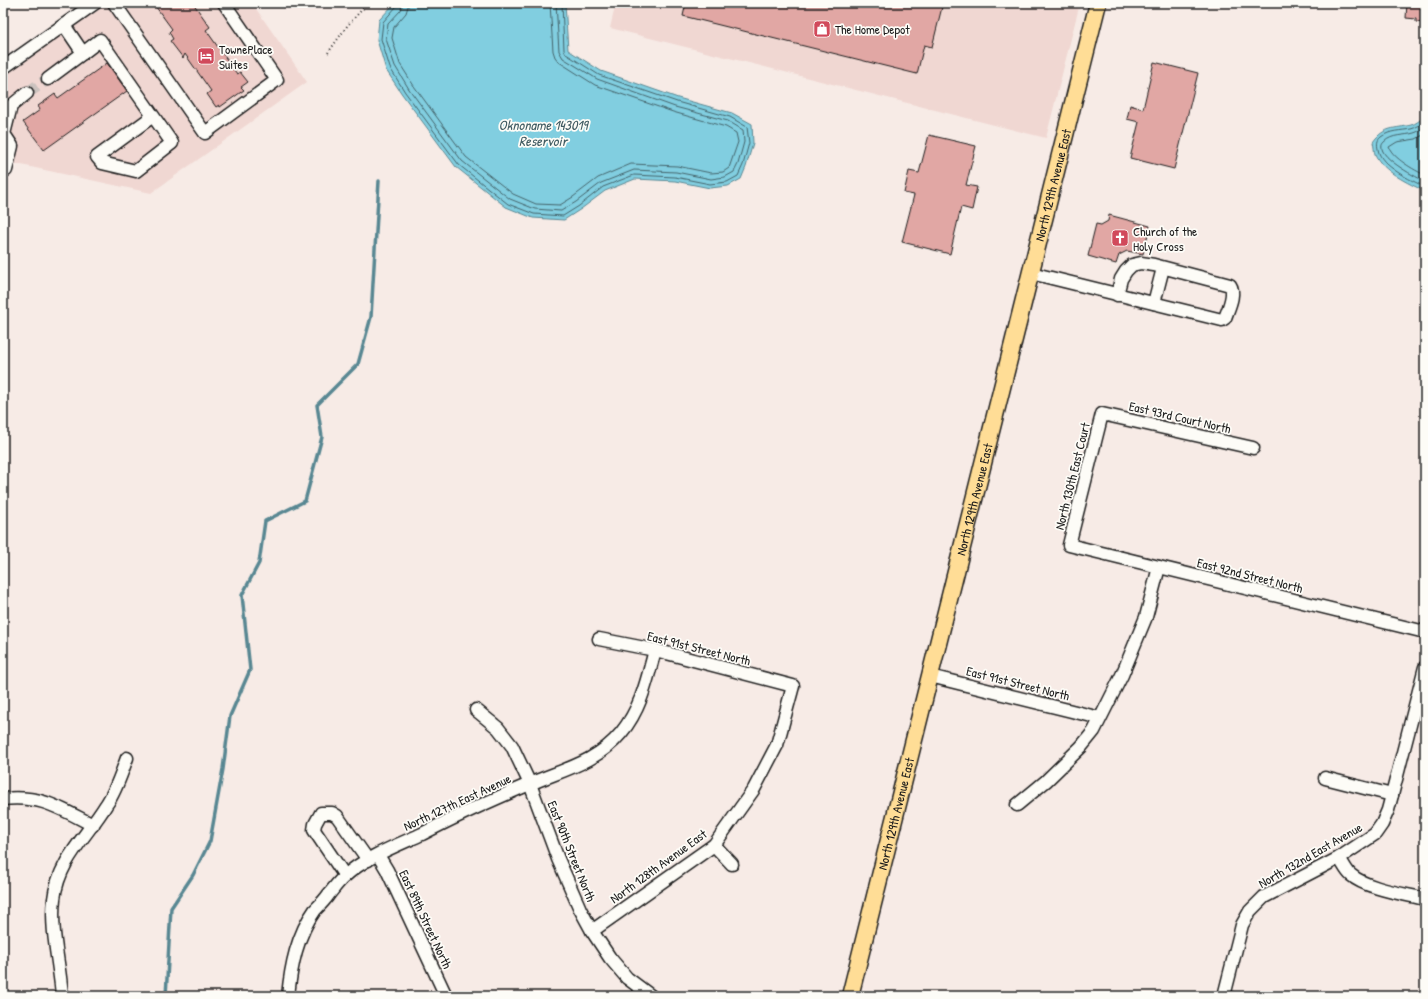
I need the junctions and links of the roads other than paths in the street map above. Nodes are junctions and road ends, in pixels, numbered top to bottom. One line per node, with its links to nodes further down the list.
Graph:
1 (95, 3): 5 (street)
2 (114, 3): 3 (street)
3 (224, 3)
4 (1098, 3): 13 (main road, North 129th Avenue East)
5 (64, 24): 6 (street); 7 (street)
6 (83, 53): 8 (street); 10 (street)
7 (3, 68)
8 (48, 79)
9 (27, 92): 11 (street)
10 (153, 116): 10 (street)
11 (3, 170)
12 (1163, 268): 14 (street); 15 (street); 15 (street)
13 (1031, 273): 14 (street); 24 (main road, North 129th Avenue East)
14 (1117, 295): 15 (street)
15 (1154, 303)
16 (1102, 414): 17 (street, East 93rd Court North); 18 (street, North 130th East Court)
17 (1253, 448)
18 (1069, 545): 19 (street, East 92nd Street North)
19 (1159, 567): 20 (street, East 92nd Street North); 27 (street)
20 (1425, 632)
21 (599, 639): 22 (street, East 91st Street North)
22 (655, 650): 25 (street, East 91st Street North); 30 (street, North 127th East Avenue)
23 (1425, 667): 31 (street, North 132nd East Avenue)
24 (930, 676): 27 (street, East 91st Street North); 46 (main road, North 129th Avenue East)
25 (793, 686): 35 (street, North 128th Avenue East)
26 (476, 710): 30 (street, East 90th Street North)
27 (1100, 718): 33 (street)
28 (127, 758): 34 (street)
29 (1325, 778): 31 (street)
30 (530, 784): 36 (street, North 127th East Avenue); 41 (street, East 90th Street North)
31 (1392, 794): 37 (street, North 132nd East Avenue)
32 (3, 799): 34 (street)
33 (1018, 805)
34 (93, 825): 42 (street)
35 (714, 845): 38 (street); 41 (street, North 128th Avenue East)
36 (373, 858): 39 (street, North 127th East Avenue); 39 (street, East 89th Street North); 44 (street, East 89th Street North)
37 (1339, 858): 40 (street); 47 (street, North 132nd East Avenue)
38 (732, 864)
39 (345, 876): 43 (street, North 127th East Avenue)
40 (1425, 900)
41 (592, 931): 45 (street, East 90th Street North)
42 (62, 996)
43 (288, 996)
44 (446, 996)
45 (651, 996)
46 (850, 996)
47 (1224, 996)

